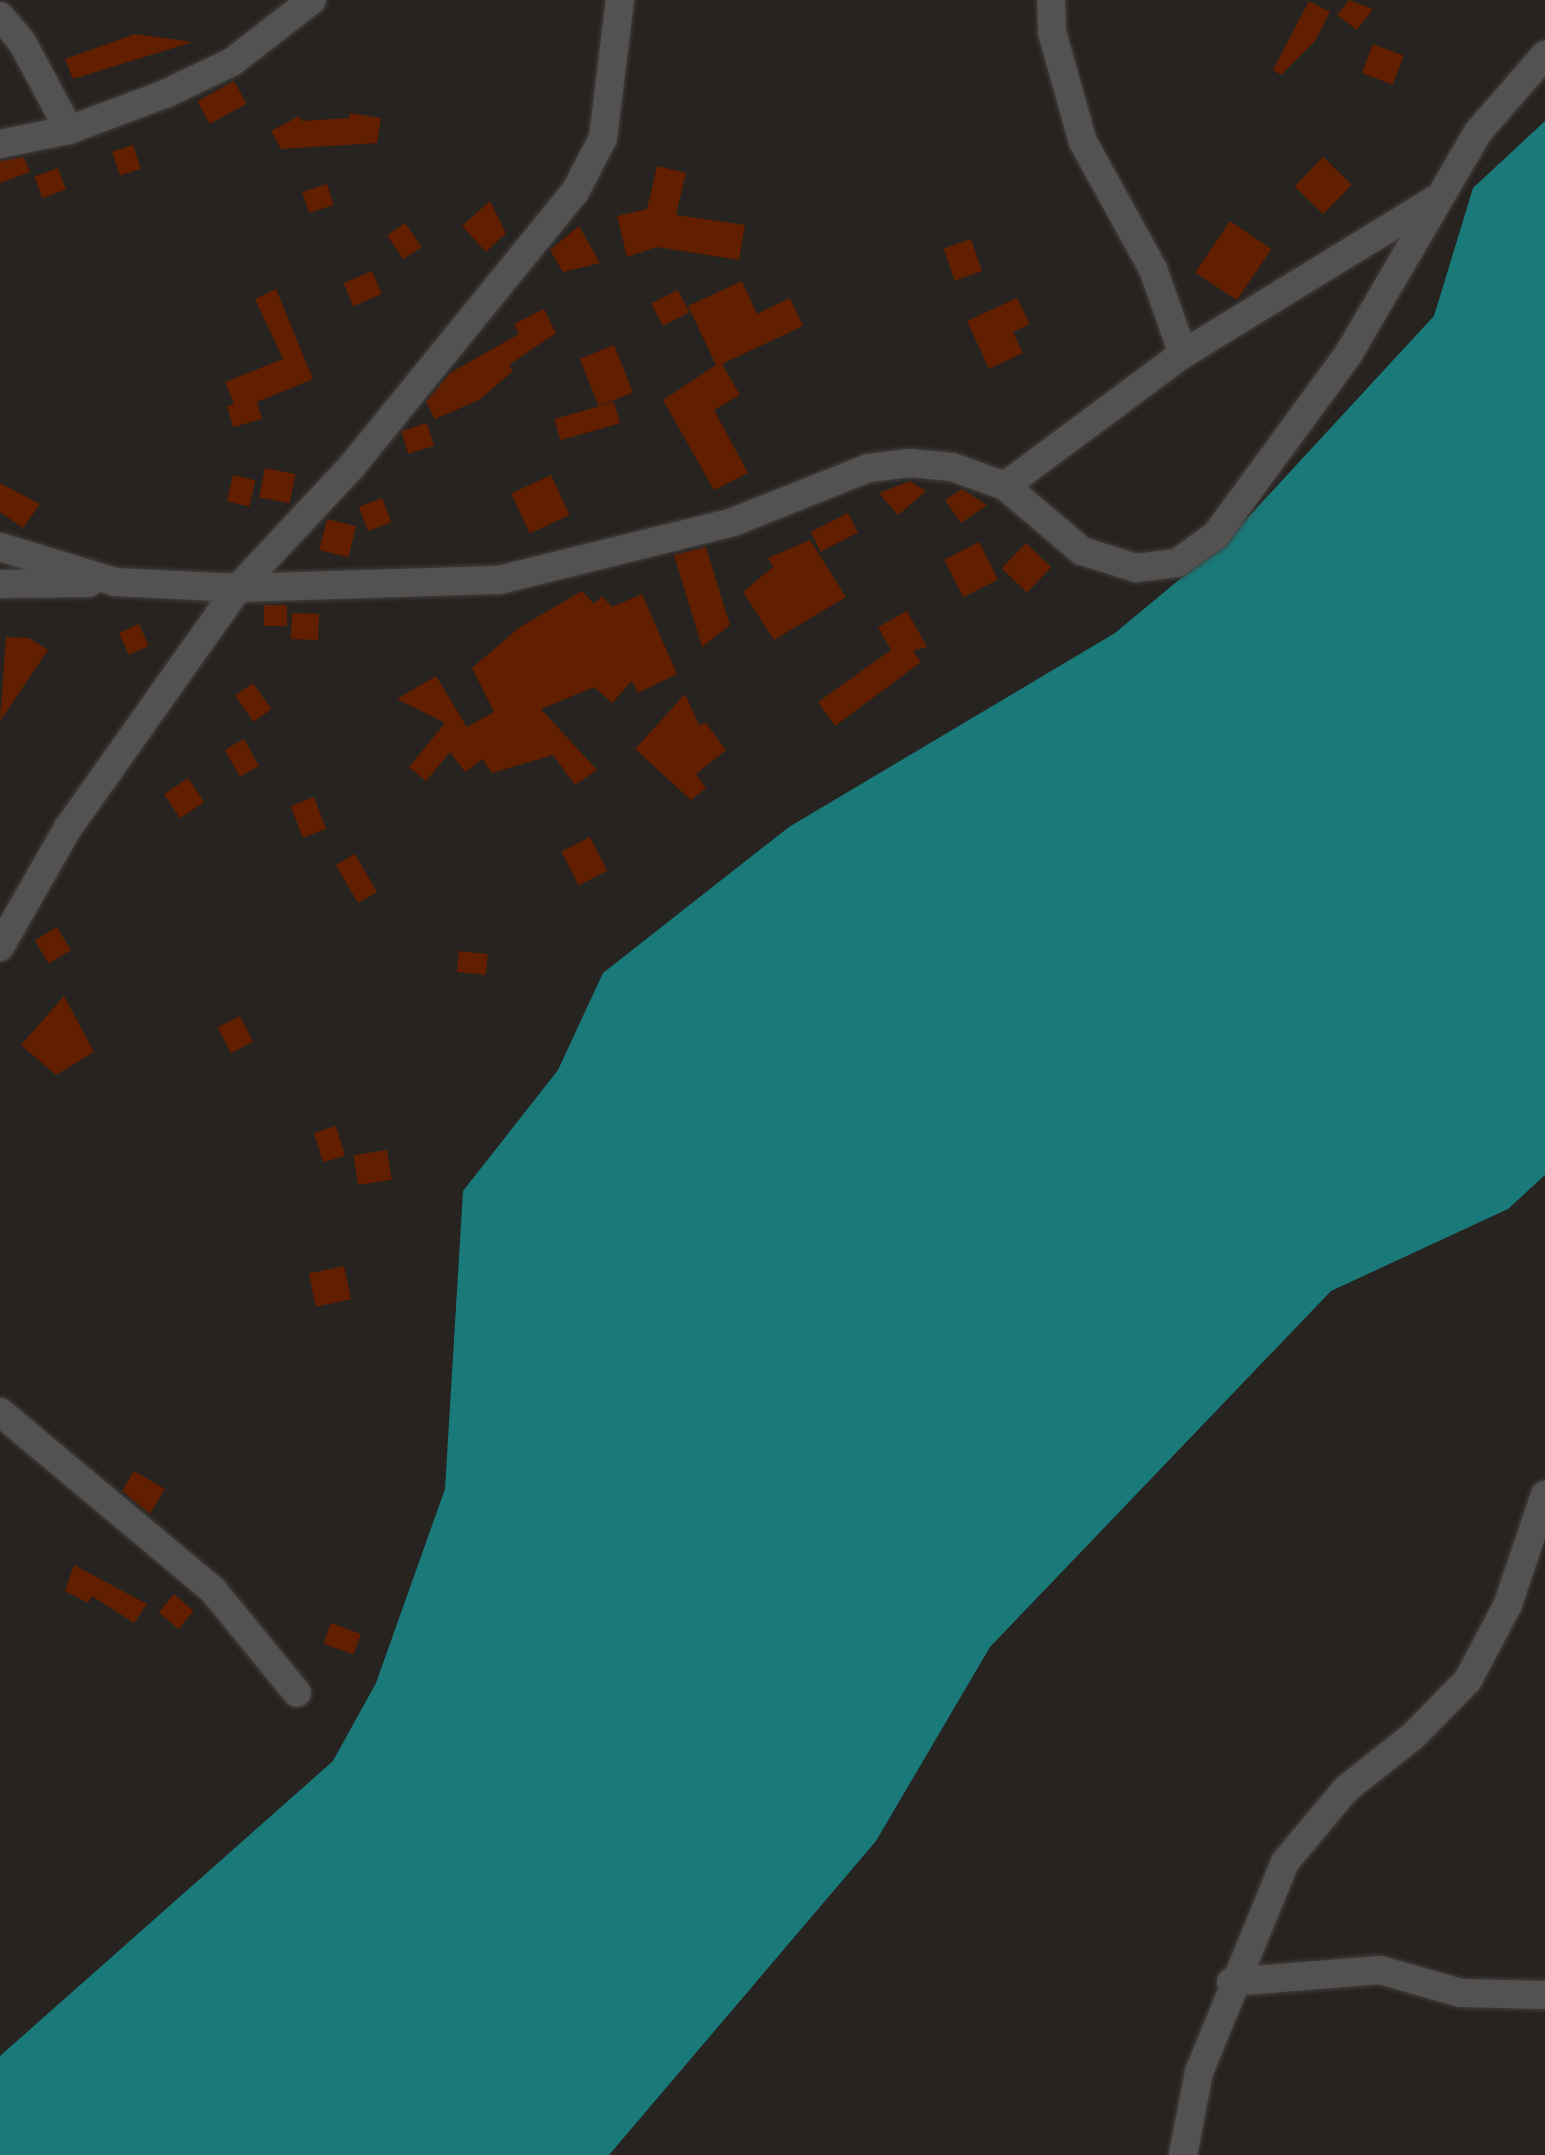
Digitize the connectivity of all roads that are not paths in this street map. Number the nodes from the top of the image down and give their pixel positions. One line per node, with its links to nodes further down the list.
1 (312, 0): 6 (street)
2 (620, 0): 14 (street)
3 (1051, 0): 9 (street)
4 (0, 16): 6 (street)
5 (1545, 55): 8 (street)
6 (68, 130): 7 (street)
7 (0, 144)
8 (1434, 200): 9 (street); 10 (street)
9 (1183, 354): 10 (street)
10 (1006, 486): 14 (street)
11 (0, 547): 12 (street)
12 (115, 582): 13 (street); 14 (street)
13 (0, 584)
14 (238, 588): 15 (street)
15 (0, 947)
16 (0, 1412): 18 (street)
17 (1545, 1495): 19 (street)
18 (296, 1694)
19 (1232, 1982): 20 (street); 21 (street)
20 (1545, 1994)
21 (1184, 2155)

